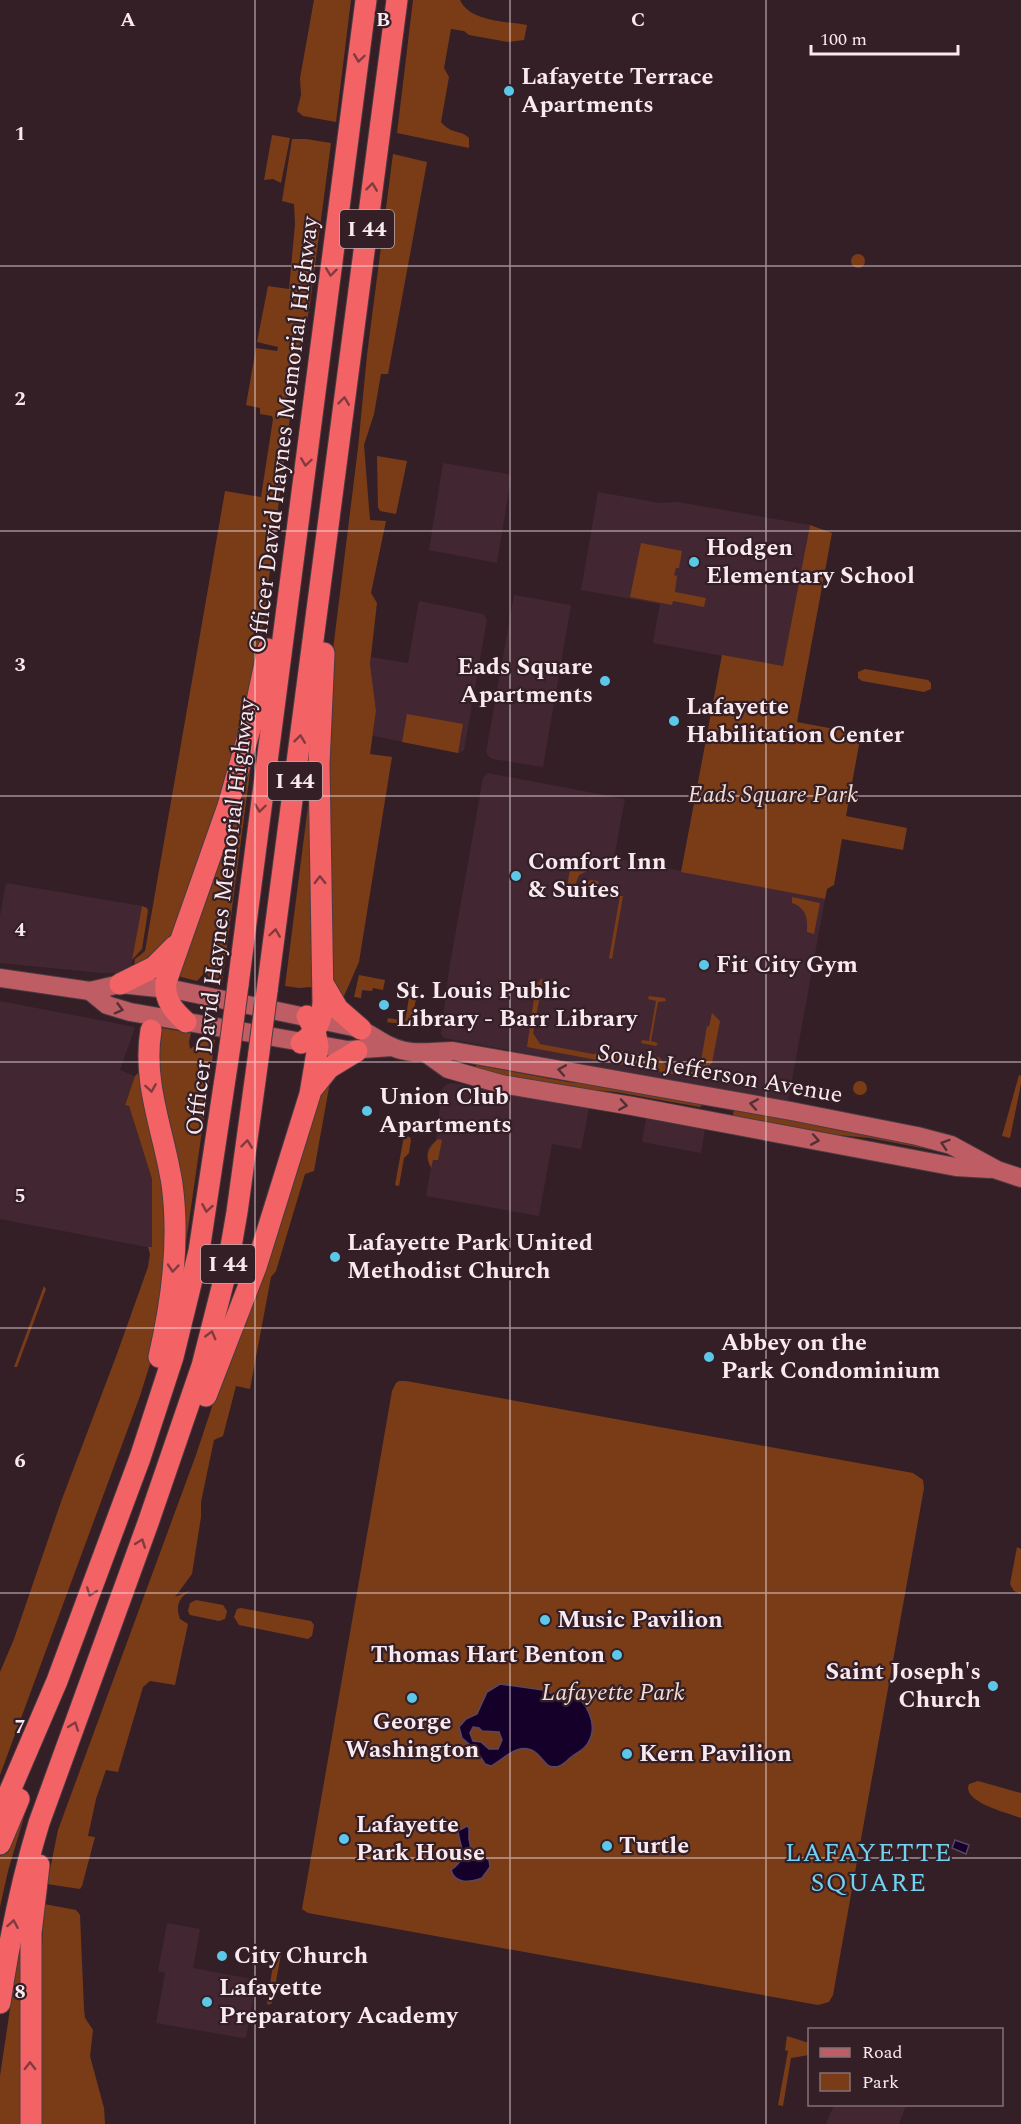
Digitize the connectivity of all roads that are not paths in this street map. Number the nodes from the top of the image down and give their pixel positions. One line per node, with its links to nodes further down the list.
1 (366, 0): 4 (highway, Officer David Haynes Memorial Highway / I 44, one-way to 4)
2 (397, 0): 3 (highway, I 44, one-way to 2)
3 (322, 572): 7 (highway, one-way to 3); 21 (highway, I 44, one-way to 3, bridge)
4 (287, 605): 5 (highway); 20 (highway, Officer David Haynes Memorial Highway / I 44, one-way to 20, bridge)
5 (181, 939): 8 (highway); 10 (highway)
6 (0, 978): 9 (main road, South Jefferson Avenue)
7 (323, 982): 12 (highway); 13 (highway)
8 (120, 984): 9 (main road, South Jefferson Avenue); 10 (main road, South Jefferson Avenue)
9 (90, 990): 10 (main road, South Jefferson Avenue, one-way to 10)
10 (159, 1009): 11 (highway); 13 (main road, South Jefferson Avenue); 20 (highway, one-way to 20)
11 (186, 1022): 13 (main road, South Jefferson Avenue)
12 (361, 1029): 13 (main road, South Jefferson Avenue); 14 (main road, South Jefferson Avenue)
13 (312, 1031): 15 (main road, South Jefferson Avenue); 17 (highway)
14 (392, 1047): 15 (main road, South Jefferson Avenue); 16 (main road, South Jefferson Avenue)
15 (357, 1051): 17 (highway)
16 (427, 1054): 18 (main road, South Jefferson Avenue, one-way to 18); 18 (main road, South Jefferson Avenue, one-way to 16)
17 (310, 1094): 21 (highway)
18 (997, 1170): 19 (main road, South Jefferson Avenue)
19 (1021, 1178)
20 (140, 1458): 22 (highway, Officer David Haynes Memorial Highway / I 44, one-way to 22)
21 (167, 1470): 23 (highway, I 44, one-way to 21)
22 (57, 1681): 24 (highway, Officer David Haynes Memorial Highway / I 44); 25 (highway)
23 (54, 1781): 26 (highway, I 44, one-way to 23); 27 (highway, one-way to 23)
24 (1, 1812)
25 (0, 1844)
26 (0, 2003)
27 (31, 2124)

